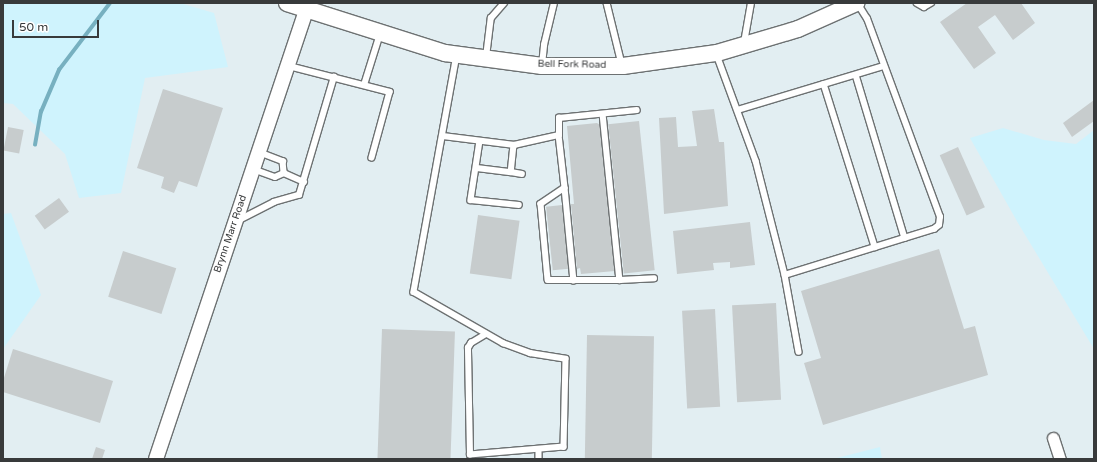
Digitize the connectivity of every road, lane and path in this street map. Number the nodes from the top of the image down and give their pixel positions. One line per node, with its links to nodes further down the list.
1 (287, 3): 9 (main road, Bell Fork Road)
2 (504, 3): 14 (lane)
3 (554, 3): 16 (lane)
4 (607, 3): 17 (lane)
5 (751, 3): 11 (lane)
6 (857, 3): 11 (main road, Bell Fork Road); 18 (lane)
7 (917, 3): 8 (lane)
8 (931, 3)
9 (307, 10): 10 (main road, Bell Fork Road); 15 (street, Brynn Marr Road)
10 (380, 32): 13 (main road, Bell Fork Road); 22 (lane)
11 (743, 45): 12 (main road, Bell Fork Road)
12 (717, 53): 17 (main road, Bell Fork Road); 24 (lane)
13 (457, 55): 14 (main road, Bell Fork Road); 27 (lane)
14 (486, 59): 16 (main road, Bell Fork Road)
15 (288, 66): 20 (lane); 30 (street, Brynn Marr Road)
16 (542, 66): 17 (main road, Bell Fork Road)
17 (623, 66)
18 (884, 66): 19 (lane); 41 (lane)
19 (856, 75): 21 (lane); 41 (lane)
20 (334, 77): 22 (lane); 37 (lane)
21 (824, 84): 24 (lane); 42 (lane)
22 (364, 85): 31 (lane)
23 (637, 110): 25 (lane)
24 (738, 110): 43 (lane)
25 (603, 114): 26 (lane); 45 (lane)
26 (559, 135): 29 (lane); 38 (lane)
27 (443, 136): 28 (lane); 47 (lane)
28 (480, 141): 29 (lane); 32 (lane)
29 (514, 145): 35 (lane)
30 (259, 152): 33 (street, Brynn Marr Road); 34 (lane)
31 (372, 158)
32 (477, 168): 35 (lane); 39 (lane)
33 (252, 169): 34 (lane); 40 (street, Brynn Marr Road)
34 (284, 172): 37 (lane)
35 (511, 172): 36 (lane)
36 (522, 174)
37 (304, 182): 40 (lane)
38 (565, 188): 46 (lane); 46 (lane)
39 (519, 205)
40 (235, 222): 51 (street, Brynn Marr Road)
41 (905, 238): 42 (lane)
42 (875, 247): 43 (lane)
43 (785, 275): 48 (lane)
44 (654, 278): 45 (lane)
45 (620, 280): 46 (lane)
46 (574, 281)
47 (486, 334): 50 (lane); 50 (lane)
48 (799, 352)
49 (1053, 438): 53 (street)
50 (538, 450): 52 (lane)
51 (156, 459)
52 (539, 459)
53 (1060, 459)

